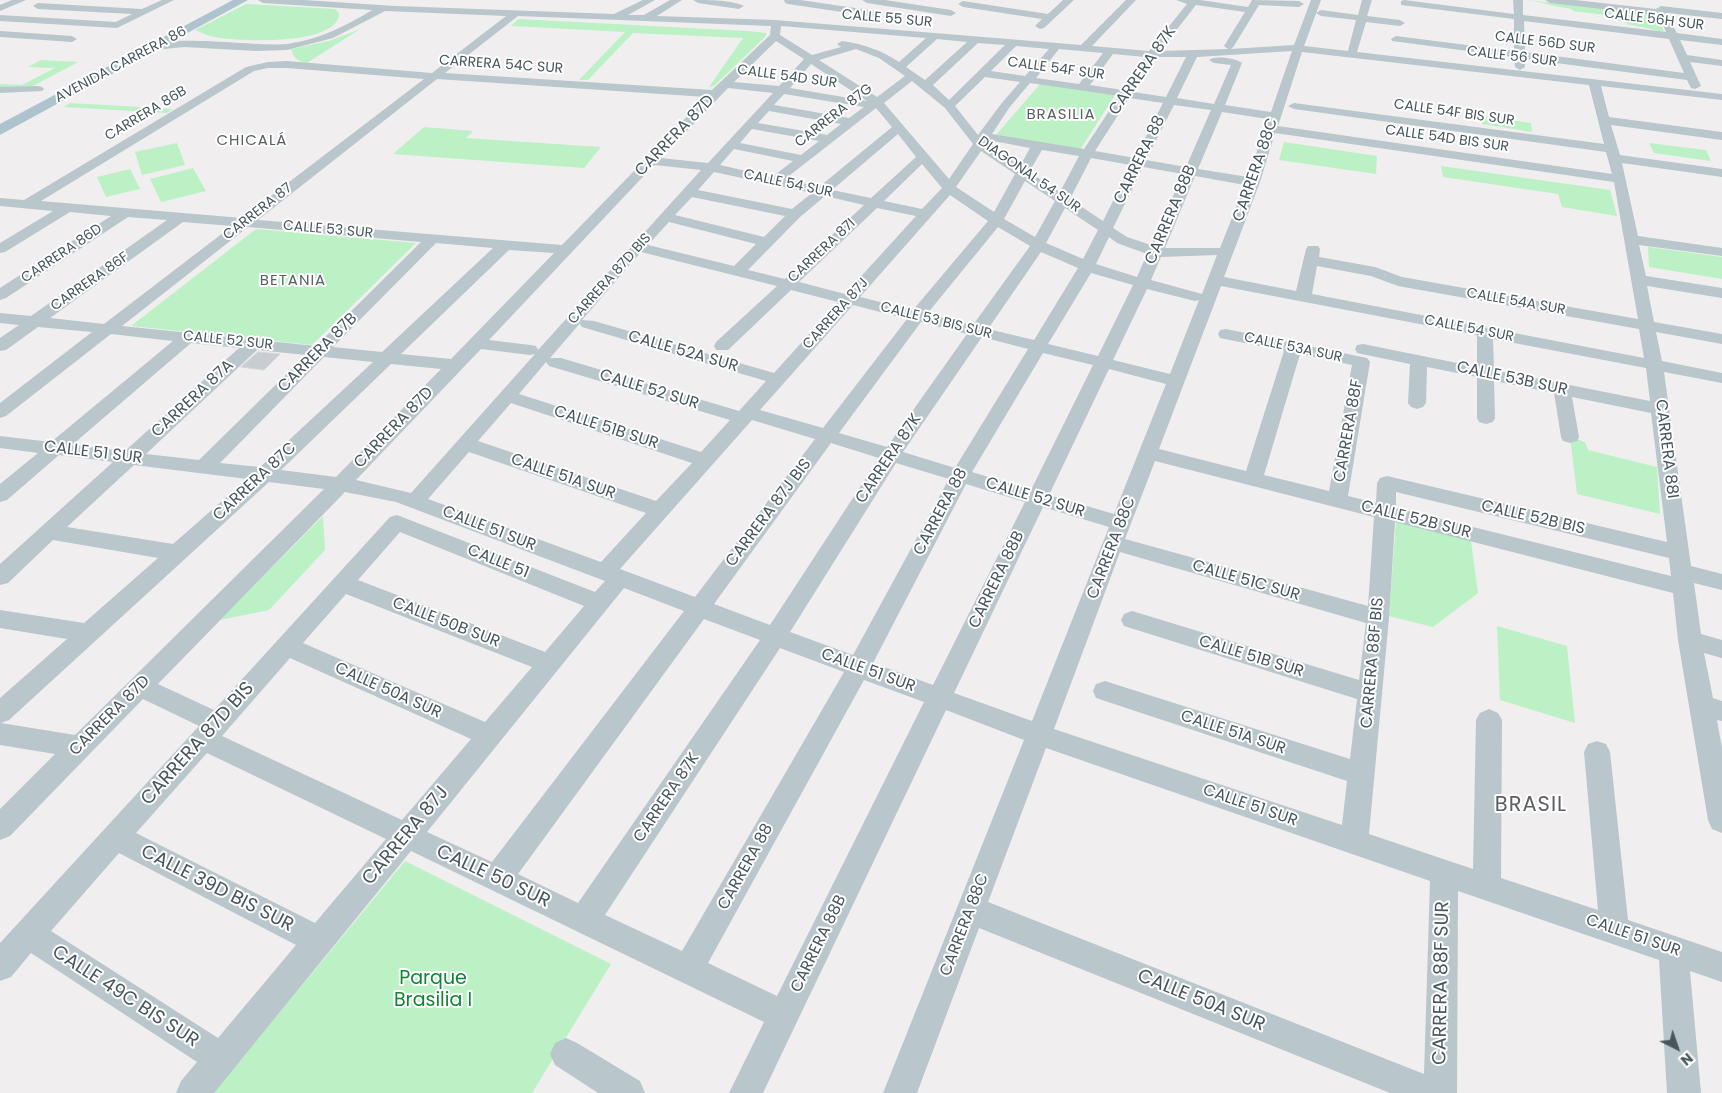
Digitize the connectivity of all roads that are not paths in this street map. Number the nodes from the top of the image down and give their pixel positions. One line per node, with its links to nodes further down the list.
1 (21, 0): 29 (street)
2 (169, 0): 47 (street)
3 (242, 0): 69 (main road, AVENIDA CARRERA 86)
4 (263, 0): 30 (street, CALLE 55 SUR)
5 (418, 0): 44 (street)
6 (474, 0): 45 (street)
7 (650, 0): 32 (street)
8 (677, 0): 60 (street)
9 (698, 0): 37 (street)
10 (749, 0): 37 (street)
11 (867, 0): 23 (street)
12 (933, 0): 42 (street)
13 (1131, 0): 87 (street)
14 (1179, 0): 20 (street)
15 (1316, 0): 86 (street, CARRERA 88C)
16 (1367, 0): 61 (street)
17 (1459, 0): 43 (street)
18 (1550, 0): 26 (street)
19 (1669, 0): 38 (street)
20 (1194, 1): 34 (street); 90 (street, CARRERA 87K)
21 (623, 2): 32 (street)
22 (786, 2): 55 (street)
23 (894, 2): 42 (street); 55 (street)
24 (966, 2): 48 (street); 50 (street)
25 (1405, 2): 43 (street, CALLE 56H SUR); 64 (street)
26 (1591, 2): 36 (street)
27 (1066, 3): 33 (street); 58 (street)
28 (0, 4): 29 (street)
29 (10, 4): 39 (street); 47 (street)
30 (356, 4): 40 (street, CALLE 55 SUR)
31 (556, 4): 53 (street)
32 (640, 4): 57 (street)
33 (1045, 4)
34 (1254, 4): 35 (street); 91 (street, CARRERA 88B)
35 (1299, 4)
36 (1619, 4): 52 (street)
37 (739, 6): 62 (street)
38 (1722, 6)
39 (0, 8)
40 (370, 8): 41 (street, CALLE 55 SUR); 82 (street)
41 (384, 8): 44 (street, CALLE 55 SUR); 82 (street)
42 (921, 8): 50 (street); 66 (street)
43 (1518, 8): 46 (street); 74 (street, CALLE 56H SUR); 92 (street)
44 (395, 9): 45 (street, CALLE 55 SUR)
45 (448, 11): 49 (street, CALLE 55 SUR)
46 (1556, 11)
47 (145, 12): 59 (street)
48 (1014, 12): 58 (street); 63 (street)
49 (516, 13): 53 (street, CALLE 55 SUR); 102 (street, CARRERA 87)
50 (951, 13): 72 (street)
51 (1321, 13): 61 (street)
52 (1664, 13): 56 (street); 74 (street)
53 (533, 14): 57 (street, CALLE 55 SUR)
54 (766, 14): 65 (street)
55 (876, 14): 70 (street)
56 (1722, 16)
57 (616, 17): 60 (street, CALLE 55 SUR)
58 (1050, 17): 81 (street)
59 (0, 18)
60 (646, 18): 62 (street, CALLE 55 SUR)
61 (1362, 18): 64 (street); 88 (street)
62 (714, 21): 65 (street, CALLE 55 SUR)
63 (1001, 21)
64 (1403, 21): 68 (street); 78 (street)
65 (752, 22): 67 (street, CALLE 55 SUR)
66 (899, 24)
67 (776, 29): 70 (street, CALLE 55 SUR); 76 (street); 96 (street); 106 (street, CARRERA 87D)
68 (1413, 29)
69 (187, 30): 82 (street); 84 (main road, AVENIDA CARRERA 86)
70 (855, 30): 72 (street, CALLE 55 SUR)
71 (0, 34): 77 (street)
72 (919, 36): 75 (street, CALLE 55 SUR)
73 (981, 36): 75 (street, CALLE 55 SUR); 81 (street, CALLE 55 SUR); 107 (street)
74 (1674, 36): 80 (street, CALLE 56H SUR); 94 (street)
75 (934, 37): 99 (street)
76 (811, 38)
77 (72, 39)
78 (1396, 39): 92 (street, CALLE 56D SUR); 95 (street)
79 (824, 42): 83 (street, DIAGONAL 54 SUR)
80 (1722, 42)
81 (1015, 44): 85 (street, CALLE 55 SUR); 100 (street)
82 (274, 46): 84 (street); 98 (street)
83 (856, 46): 96 (street); 99 (street, DIAGONAL 54 SUR)
84 (156, 47): 129 (main road, AVENIDA CARRERA 86)
85 (1056, 47): 87 (street, CALLE 55 SUR); 105 (street, CARRERA 87J)
86 (1298, 48): 93 (street, CALLE 55 SUR); 95 (street, CALLE 56 SUR); 126 (street, CARRERA 88C)
87 (1083, 49): 90 (street, CALLE 55 SUR)
88 (1353, 50)
89 (1108, 54): 109 (street)
90 (1152, 54): 93 (street, CALLE 55 SUR); 114 (street, CARRERA 87K)
91 (1233, 54): 93 (street); 123 (street, CARRERA 88B)
92 (1520, 55): 101 (street); 104 (street, CALLE 56D SUR)
93 (1192, 56): 117 (street, CARRERA 88)
94 (1678, 56): 97 (street); 104 (street)
95 (1392, 58): 101 (street, CALLE 56 SUR)
96 (810, 59): 111 (street, CARRERA 87D BIS); 118 (street)
97 (1722, 63)
98 (285, 64): 102 (street, CARRERA 54C SUR); 159 (street, CARRERA 86B)
99 (899, 68): 103 (street, DIAGONAL 54 SUR)
100 (982, 73): 105 (street, CALLE 54F SUR); 120 (street)
101 (1520, 73): 112 (street, CALLE 56 SUR)
102 (435, 76): 113 (street, CARRERA 54C SUR); 167 (street, CARRERA 87)
103 (911, 76): 107 (street, DIAGONAL 54 SUR); 118 (street, CARRERA 87G)
104 (1690, 77): 115 (street)
105 (1028, 80): 109 (street, CALLE 54F SUR); 132 (street, CARRERA 87J)
106 (726, 84): 111 (street, CALLE 54D SUR); 113 (street, CARRERA 87D)
107 (926, 85): 120 (street, DIAGONAL 54 SUR)
108 (43, 87): 110 (street); 119 (main road, AVENIDA CARRERA 86)
109 (1082, 88): 114 (street, CALLE 54F SUR)
110 (0, 90)
111 (781, 90): 118 (street, CALLE 54D SUR); 122 (street, CARRERA 87D BIS)
112 (1600, 92): 115 (street, CALLE 56 SUR); 124 (street, CARRERA 88I)
113 (715, 94): 142 (street, CARRERA 87D)
114 (1126, 94): 117 (street, CALLE 54F SUR); 137 (street, CARRERA 87K)
115 (1698, 94): 116 (street, CALLE 56 SUR)
116 (1722, 97)
117 (1169, 101): 123 (street, CALLE 54F SUR); 144 (street, CARRERA 88)
118 (875, 104): 125 (street, CARRERA 87G); 128 (street)
119 (8, 105)
120 (949, 106): 132 (street, DIAGONAL 54 SUR)
121 (1294, 106): 133 (street, CALLE 54F BIS SUR)
122 (766, 107): 125 (street); 127 (street, CARRERA 87D BIS)
123 (1218, 108): 126 (street, CALLE 54F SUR); 147 (street, CARRERA 88B)
124 (1603, 120): 130 (street); 138 (street, CARRERA 88I)
125 (851, 122): 131 (street, CARRERA 87G)
126 (1273, 122): 133 (street, CALLE 54D BIS SUR); 152 (street, CARRERA 88C)
127 (749, 125): 131 (street); 134 (street, CARRERA 87D BIS)
128 (899, 127): 140 (street); 155 (street)
129 (0, 130)
130 (1722, 136)
131 (829, 139): 141 (street, CARRERA 87G)
132 (982, 140): 135 (street); 148 (street, DIAGONAL 54 SUR); 153 (street, CARRERA 87J)
133 (1452, 141): 138 (street, CALLE 54F BIS SUR); 143 (street, CALLE 54D BIS SUR)
134 (732, 145): 141 (street); 145 (street, CARRERA 87D BIS)
135 (1038, 145): 137 (street); 148 (street, CARRERA 87J BIS)
136 (1503, 148): 143 (street)
137 (1087, 154): 144 (street); 156 (street, CARRERA 87K)
138 (1612, 154): 149 (street); 150 (street, CARRERA 88I)
139 (1550, 155): 146 (street)
140 (923, 157): 153 (street); 158 (street, CARRERA 87I)
141 (803, 159): 151 (street, CARRERA 87G)
142 (650, 161): 145 (street, CALLE 54 SUR); 176 (street, CARRERA 87D)
143 (1505, 162): 146 (street, CALLE 54D BIS SUR)
144 (1140, 163): 147 (street); 168 (street, CARRERA 88)
145 (712, 167): 151 (street, CALLE 54 SUR); 154 (street, CARRERA 87D BIS)
146 (1553, 169): 150 (street, CALLE 54D BIS SUR)
147 (1190, 171): 152 (street); 178 (street, CARRERA 88B)
148 (1021, 173): 156 (street, DIAGONAL 54 SUR); 166 (street, CARRERA 87J BIS)
149 (1722, 173)
150 (1620, 178): 170 (street, CARRERA 88I)
151 (775, 181): 155 (street, CALLE 54 SUR)
152 (1253, 182): 182 (street, CARRERA 88C)
153 (949, 188): 163 (street, CARRERA 87J); 166 (street)
154 (688, 192): 162 (street); 165 (street, CARRERA 87D BIS)
155 (824, 192): 158 (street, CALLE 54 SUR); 162 (street)
156 (1062, 201): 168 (street, DIAGONAL 54 SUR); 174 (street, CARRERA 87K)
157 (0, 202): 159 (street, CALLE 53 SUR)
158 (874, 202): 163 (street, CALLE 54 SUR); 185 (street, CARRERA 87I)
159 (27, 204): 160 (street, CALLE 53 SUR)
160 (67, 208): 161 (street, CALLE 53 SUR); 172 (street)
161 (125, 212): 164 (street, CALLE 53 SUR); 187 (street, CARRERA 86D)
162 (795, 214): 171 (street)
163 (925, 214): 190 (street, CARRERA 87J)
164 (181, 217): 167 (street, CALLE 53 SUR); 193 (street, CARRERA 86F)
165 (666, 217): 171 (street); 175 (street, CARRERA 87D BIS)
166 (996, 220): 174 (street); 191 (street, CARRERA 87J BIS)
167 (244, 223): 169 (street, CALLE 53 SUR); 196 (street, CARRERA 87)
168 (1105, 228): 178 (street, DIAGONAL 54 SUR); 180 (street, CARRERA 88)
169 (432, 239): 173 (street, CALLE 53 SUR); 209 (street, CARRERA 87B)
170 (1631, 239): 179 (street); 183 (street, CARRERA 88I)
171 (765, 242): 181 (street)
172 (4, 244)
173 (505, 245): 176 (street, CALLE 53 SUR); 211 (street, CARRERA 87C)
174 (1038, 245): 180 (street); 197 (street, CARRERA 87K)
175 (638, 247): 181 (street, CALLE 53 BIS SUR); 222 (street, CARRERA 87D BIS)
176 (566, 250): 202 (street, CARRERA 87D)
177 (1216, 251): 178 (street, DIAGONAL 54 SUR)
178 (1155, 252): 184 (street, CARRERA 88B)
179 (1722, 252)
180 (1087, 266): 184 (street); 206 (street, CARRERA 88)
181 (738, 272): 185 (street, CALLE 53 BIS SUR)
182 (1216, 280): 189 (street, CALLE 54 SUR); 220 (street, CARRERA 88C)
183 (1639, 280): 186 (street); 195 (street, CARRERA 88I)
184 (1142, 283): 188 (street); 214 (street, CARRERA 88B)
185 (788, 284): 190 (street, CALLE 53 BIS SUR); 205 (street, CARRERA 87I)
186 (1722, 293)
187 (0, 295)
188 (1195, 296)
189 (1303, 297): 195 (street, CALLE 54A SUR); 198 (street, CALLE 54 SUR)
190 (848, 299): 191 (street, CALLE 53 BIS SUR); 219 (street, CARRERA 87J)
191 (917, 316): 197 (street, CALLE 53 BIS SUR); 228 (street, CARRERA 87J BIS)
192 (0, 318): 193 (street, CALLE 52 SUR)
193 (34, 321): 196 (street, CALLE 52 SUR); 204 (street, CARRERA 86F)
194 (588, 324): 219 (street, CALLE 52A SUR)
195 (1648, 326): 201 (street, CALLE 54A SUR); 215 (street, CARRERA 88I)
196 (107, 329): 200 (street, CALLE 52 SUR); 225 (street, CARRERA 87)
197 (977, 331): 206 (street, CALLE 53 BIS SUR); 234 (street, CARRERA 87K)
198 (1485, 332): 215 (street, CALLE 54 SUR); 217 (street)
199 (1226, 334): 207 (street, CALLE 53A SUR)
200 (188, 337): 203 (street, CALLE 52 SUR); 232 (street)
201 (1722, 339)
202 (476, 343): 208 (street); 216 (street, CARRERA 87D)
203 (254, 344): 209 (street, CALLE 52 SUR); 235 (street, CARRERA 87A)
204 (0, 346)
205 (722, 346)
206 (1038, 346): 214 (street, CALLE 53 BIS SUR); 239 (street, CARRERA 88)
207 (1293, 348): 210 (street, CALLE 53A SUR); 240 (street)
208 (530, 350)
209 (320, 351): 211 (street, CALLE 52 SUR); 237 (street, CARRERA 87B)
210 (1362, 355): 212 (street, CALLE 53B SUR); 245 (street, CARRERA 88F)
211 (387, 358): 216 (street, CALLE 52 SUR); 238 (street, CARRERA 87C)
212 (1419, 360): 217 (street, CALLE 53B SUR); 223 (street)
213 (555, 362): 226 (street, CALLE 52 SUR)
214 (1103, 363): 220 (street, CALLE 53 BIS SUR); 244 (street, CARRERA 88B)
215 (1654, 364): 218 (street, CALLE 54 SUR); 224 (street, CARRERA 88I)
216 (455, 365): 242 (street, CARRERA 87D)
217 (1486, 374): 221 (street, CALLE 53B SUR); 227 (street)
218 (1722, 378)
219 (777, 379): 226 (street, CARRERA 87J)
220 (1177, 381): 233 (street, CARRERA 88C)
221 (1562, 389): 224 (street, CALLE 53B SUR); 229 (street)
222 (508, 396): 231 (street, CARRERA 87D BIS); 236 (street, CALLE 51B SUR)
223 (1417, 403)
224 (1661, 410): 253 (street, CARRERA 88I)
225 (0, 412)
226 (745, 415): 228 (street, CALLE 52 SUR); 236 (street, CARRERA 87J)
227 (1486, 418)
228 (827, 436): 234 (street, CALLE 52 SUR); 259 (street, CARRERA 87J BIS)
229 (1570, 437)
230 (0, 442): 232 (street, CALLE 51 SUR)
231 (466, 444): 246 (street, CARRERA 87D BIS); 247 (street, CALLE 51A SUR)
232 (55, 448): 235 (street, CALLE 51 SUR); 243 (street)
233 (1149, 453): 240 (street, CALLE 52B SUR); 251 (street, CARRERA 88C)
234 (891, 455): 239 (street, CALLE 52 SUR); 264 (street, CARRERA 87K)
235 (130, 458): 237 (street, CALLE 51 SUR); 250 (street, CARRERA 87A)
236 (704, 460): 247 (street, CARRERA 87J)
237 (204, 467): 238 (street, CALLE 51 SUR)
238 (265, 474): 242 (street, CALLE 51 SUR); 252 (street, CARRERA 87C)
239 (960, 476): 244 (street, CALLE 52 SUR); 269 (street, CARRERA 88)
240 (1253, 479): 245 (street, CALLE 52B SUR)
241 (1387, 483): 248 (street, CARRERA 88F BIS); 253 (street, CALLE 52B BIS)
242 (341, 484): 246 (street, CALLE 51 SUR); 270 (street, CARRERA 87D)
243 (0, 495)
244 (1037, 499): 251 (street, CALLE 52 SUR); 273 (street, CARRERA 88B)
245 (1337, 500): 248 (street, CALLE 52B SUR)
246 (415, 501): 254 (street, CALLE 51 SUR)
247 (660, 510): 254 (street, CARRERA 87J)
248 (1384, 512): 253 (street, CALLE 52B SUR); 260 (street, CARRERA 88F BIS)
249 (396, 522): 257 (street, CARRERA 87D BIS); 258 (street, CALLE 51)
250 (49, 532): 252 (street); 255 (street, CARRERA 87A)
251 (1118, 534): 260 (street, CALLE 51C SUR); 279 (street, CARRERA 88C)
252 (178, 553): 263 (street, CARRERA 87C)
253 (1681, 571): 256 (street, CALLE 52B SUR); 265 (street, CARRERA 88I)
254 (613, 575): 258 (street, CARRERA 87J); 259 (street, CALLE 51 SUR)
255 (0, 577)
256 (1722, 582)
257 (342, 583): 266 (street, CARRERA 87D BIS); 268 (street, CALLE 50B SUR)
258 (600, 603): 268 (street, CARRERA 87J)
259 (698, 608): 264 (street, CALLE 51 SUR); 291 (street, CARRERA 87J BIS)
260 (1378, 618): 272 (street, CARRERA 88F BIS)
261 (0, 619): 263 (street)
262 (1132, 620): 272 (street, CALLE 51B SUR)
263 (89, 633): 275 (street, CARRERA 87C)
264 (775, 636): 269 (street, CALLE 51 SUR); 294 (street, CARRERA 87K)
265 (1690, 640): 267 (street); 274 (street, CARRERA 88I)
266 (286, 646): 277 (street, CARRERA 87D BIS); 280 (street, CALLE 50A SUR)
267 (1722, 649)
268 (549, 664): 280 (street, CARRERA 87J)
269 (859, 667): 273 (street, CALLE 51 SUR); 301 (street, CARRERA 88)
270 (140, 686): 277 (street, CALLE 50 SUR); 281 (street, CARRERA 87D)
271 (1105, 691): 283 (street, CALLE 51A SUR)
272 (1370, 693): 283 (street, CARRERA 88F BIS)
273 (940, 697): 279 (street, CALLE 51 SUR); 302 (street, CARRERA 88B)
274 (1712, 708): 284 (street, CARRERA 88I)
275 (0, 713)
276 (1489, 720): 292 (street)
277 (210, 731): 287 (street, CALLE 50 SUR); 288 (street, CARRERA 87D BIS)
278 (0, 734): 281 (street)
279 (1040, 735): 289 (street, CALLE 51 SUR); 293 (street, CARRERA 88C)
280 (490, 736): 287 (street, CARRERA 87J)
281 (80, 747): 286 (street, CARRERA 87D)
282 (1597, 752): 295 (street)
283 (1362, 774): 289 (street, CARRERA 88F BIS)
284 (1718, 779): 285 (street, CARRERA 88I)
285 (1722, 820)
286 (0, 827)
287 (406, 836): 291 (street, CALLE 50 SUR); 297 (street, CARRERA 87J)
288 (116, 837): 296 (street, CARRERA 87D BIS); 297 (street, CALLE 39D BIS SUR)
289 (1354, 842): 290 (street, CALLE 51 SUR)
290 (1444, 872): 292 (street, CALLE 51 SUR); 310 (street, CARRERA 88F SUR)
291 (496, 879): 294 (street, CALLE 50 SUR)
292 (1487, 887): 295 (street, CALLE 51 SUR)
293 (971, 910): 308 (street, CARRERA 88C); 309 (street, CALLE 50A SUR)
294 (584, 920): 301 (street, CALLE 50 SUR)
295 (1614, 930): 298 (street, CALLE 51 SUR)
296 (29, 934): 299 (street, CARRERA 87D BIS); 304 (street, CALLE 49C BIS SUR)
297 (319, 941): 304 (street, CARRERA 87J)
298 (1673, 950): 300 (street, CALLE 51 SUR); 311 (street)
299 (0, 966)
300 (1722, 966)
301 (688, 970): 302 (street, CALLE 50 SUR)
302 (784, 1015): 307 (street, CARRERA 88B)
303 (566, 1054): 306 (street)
304 (221, 1059): 305 (street, CARRERA 87J)
305 (193, 1093)
306 (628, 1093)
307 (746, 1093)
308 (900, 1093)
309 (1430, 1093)
310 (1440, 1093)
311 (1684, 1093)

